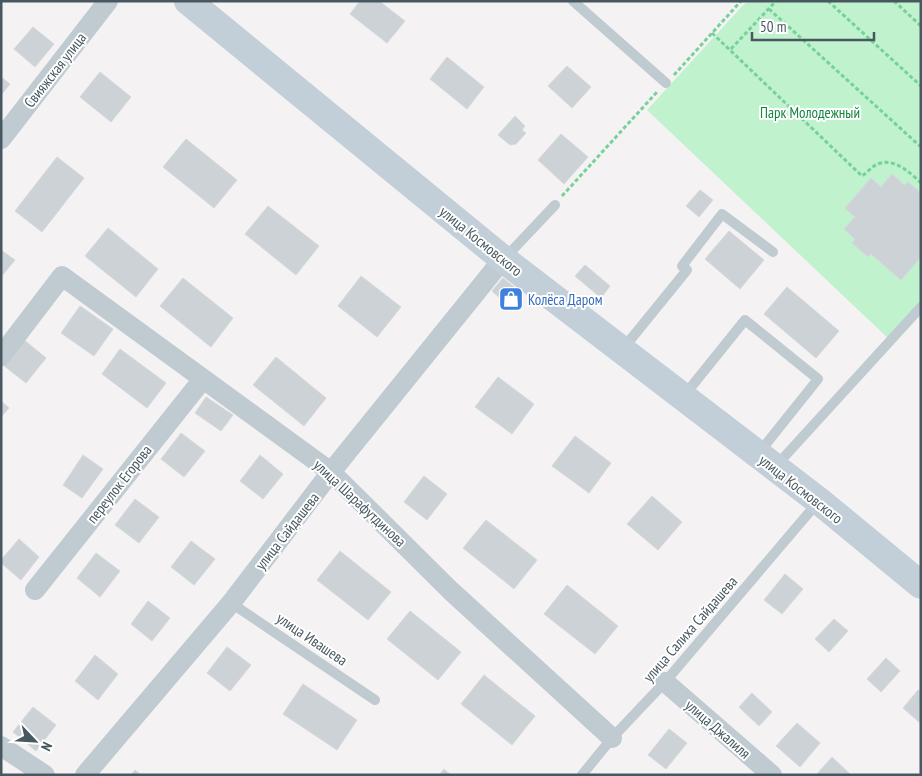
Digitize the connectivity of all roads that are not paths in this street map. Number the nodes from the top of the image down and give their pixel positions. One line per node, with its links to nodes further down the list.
1 (108, 1): 5 (street, Свияжская улица)
2 (188, 1): 8 (main road, улица Космовского)
3 (573, 1): 4 (lane)
4 (666, 83)
5 (1, 139)
6 (555, 205): 8 (lane)
7 (773, 252): 10 (lane)
8 (503, 259): 10 (main road, улица Космовского); 15 (street, улица Сайдашева)
9 (921, 307): 14 (lane)
10 (622, 350): 13 (main road, улица Космовского)
11 (1, 356): 12 (street, улица Шарафутдинова)
12 (203, 378): 15 (street, улица Шарафутдинова); 18 (street, переулок Егорова)
13 (683, 397): 14 (main road, улица Космовского); 14 (lane)
14 (766, 461): 16 (main road, улица Космовского)
15 (331, 472): 19 (street, улица Сайдашева); 22 (street, улица Шарафутдинова)
16 (818, 501): 17 (main road, улица Космовского); 20 (lane, улица Салиха Сайдашева)
17 (921, 585)
18 (35, 590)
19 (231, 603): 21 (lane, улица Ивашева); 25 (street, улица Сайдашева)
20 (664, 682): 22 (lane, улица Салиха Сайдашева); 27 (street, улица Джалиля)
21 (375, 700)
22 (612, 738): 26 (lane, улица Салиха Сайдашева)
23 (1, 746): 24 (street)
24 (45, 775)
25 (85, 775)
26 (582, 775)
27 (772, 775)

